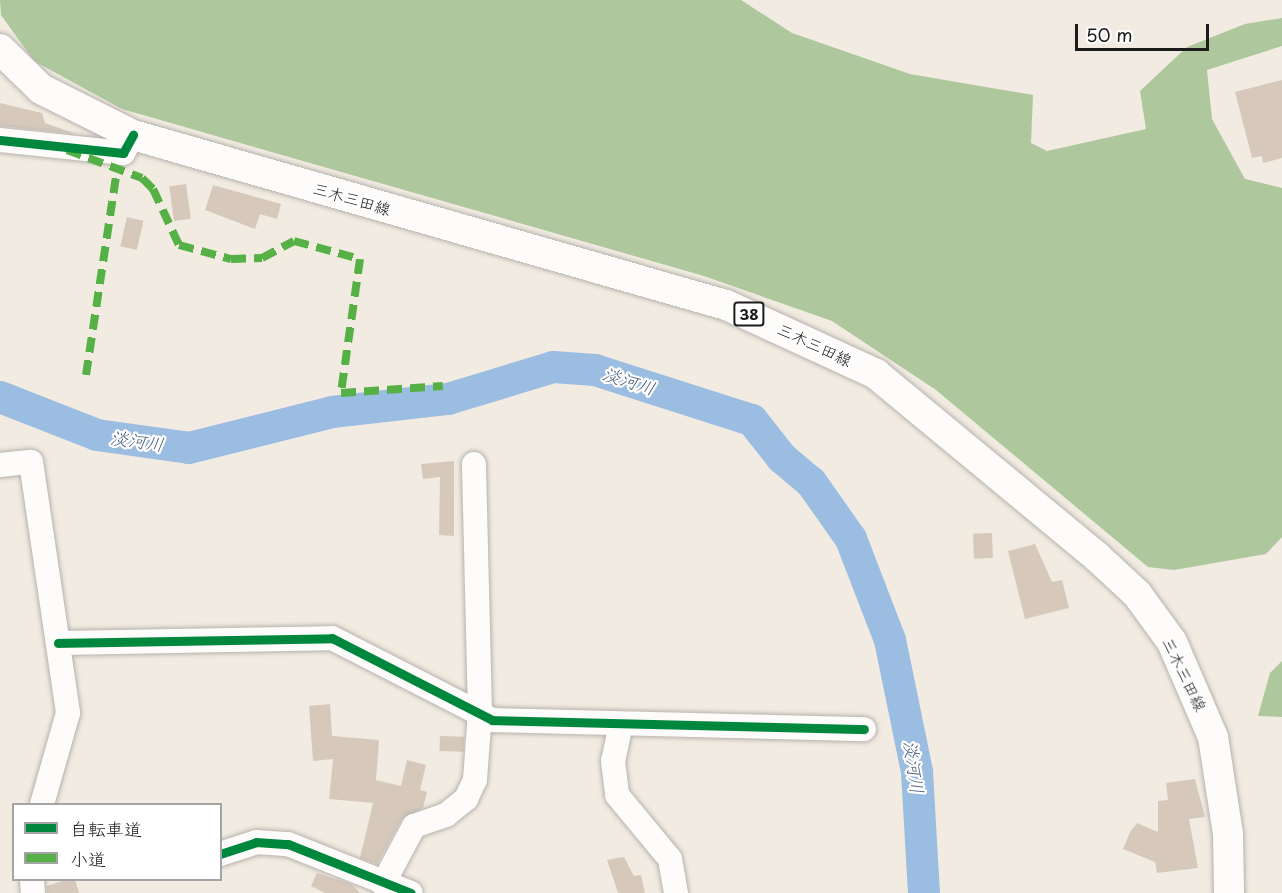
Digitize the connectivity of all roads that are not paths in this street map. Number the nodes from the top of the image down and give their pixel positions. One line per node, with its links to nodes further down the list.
1 (0, 49): 2 (main road, 三木三田線 / 38)
2 (133, 135): 3 (street); 15 (main road, 三木三田線 / 38)
3 (0, 140)
4 (474, 464): 7 (street)
5 (0, 465): 6 (street)
6 (58, 643): 7 (street); 10 (street)
7 (480, 712): 8 (street); 12 (street)
8 (621, 724): 9 (street); 14 (street)
9 (864, 729)
10 (42, 803)
11 (222, 853): 12 (street)
12 (383, 884): 13 (street)
13 (411, 893)
14 (676, 893)
15 (1229, 893)

